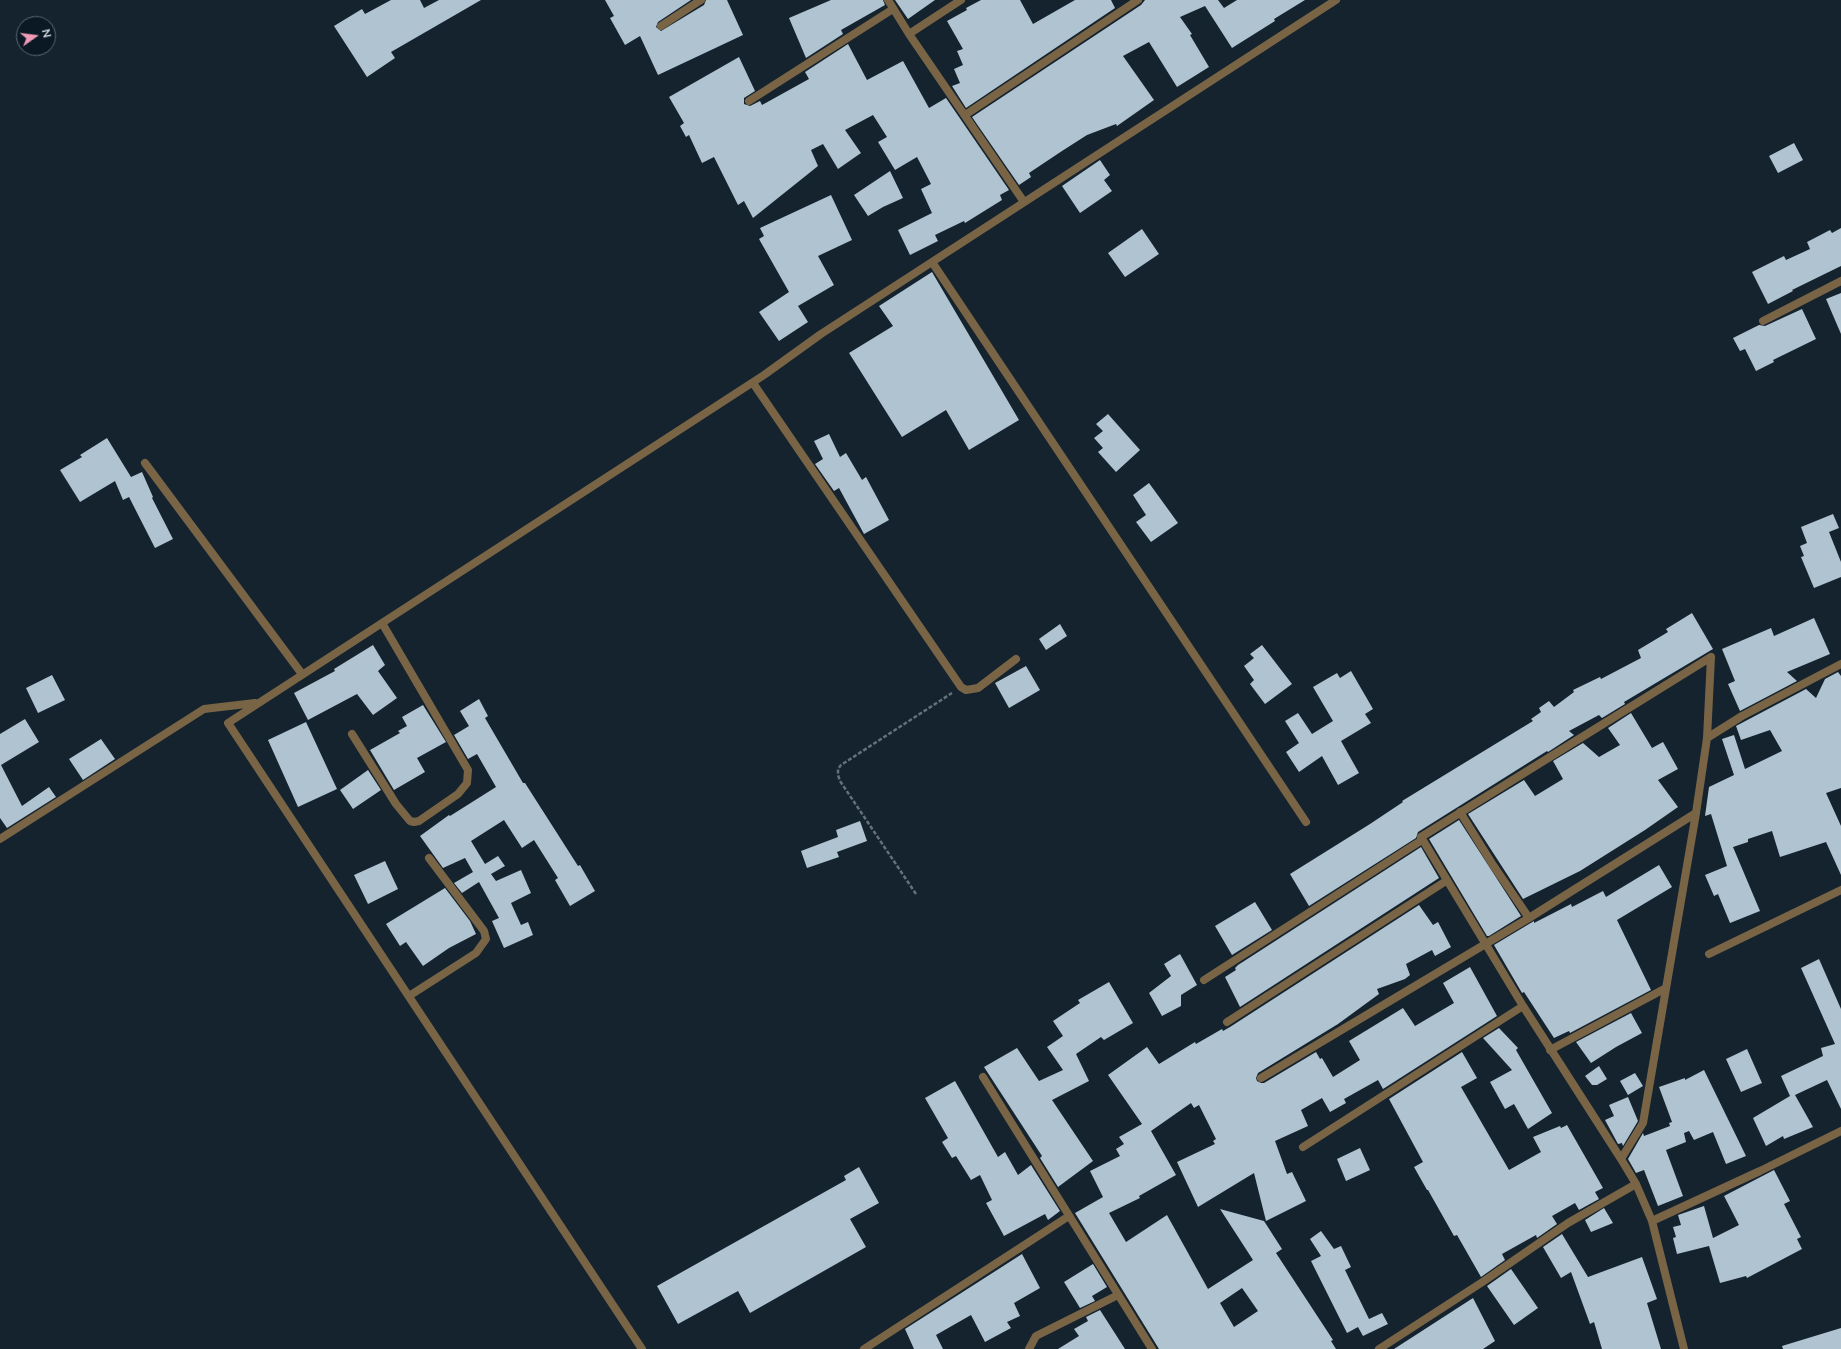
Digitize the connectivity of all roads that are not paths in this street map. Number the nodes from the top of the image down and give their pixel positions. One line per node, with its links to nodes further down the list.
1 (701, 0): 7 (street)
2 (888, 0): 6 (street)
3 (961, 0): 8 (street)
4 (1138, 0): 10 (street)
5 (1336, 0): 11 (street)
6 (893, 9): 8 (street); 9 (street)
7 (661, 26)
8 (908, 34): 10 (street)
9 (749, 100)
10 (965, 115): 11 (street)
11 (1024, 202): 12 (street)
12 (932, 262): 15 (street); 26 (street)
13 (1841, 281): 14 (street)
14 (1763, 321)
15 (753, 382): 17 (street); 18 (street)
16 (145, 463): 20 (street)
17 (382, 623): 20 (street); 22 (street)
18 (1016, 659)
19 (1841, 664): 23 (street)
20 (302, 674): 21 (street)
21 (258, 703): 27 (street); 37 (street)
22 (352, 734)
23 (1707, 738): 24 (street); 25 (street)
24 (1460, 812): 28 (street); 32 (street)
25 (1696, 813): 32 (street); 36 (street)
26 (1306, 822)
27 (0, 839)
28 (1422, 840): 30 (street); 35 (street)
29 (429, 858): 37 (street)
30 (1446, 880): 33 (street); 39 (street)
31 (1841, 890): 34 (street)
32 (1529, 918): 33 (street)
33 (1485, 943): 38 (street); 42 (street)
34 (1709, 954)
35 (1204, 980)
36 (1666, 988): 40 (street); 45 (street)
37 (409, 996): 50 (street)
38 (1523, 1006): 40 (street); 44 (street)
39 (1227, 1022)
40 (1550, 1050): 45 (street)
41 (983, 1077): 47 (street)
42 (1261, 1078)
43 (1841, 1130): 48 (street)
44 (1303, 1147)
45 (1621, 1159): 46 (street)
46 (1636, 1184): 48 (street); 54 (street)
47 (1069, 1216): 49 (street); 51 (street)
48 (1652, 1221): 55 (street)
49 (1118, 1295): 52 (street); 53 (street)
50 (642, 1349)
51 (864, 1349)
52 (1028, 1349)
53 (1152, 1349)
54 (1379, 1349)
55 (1684, 1349)

